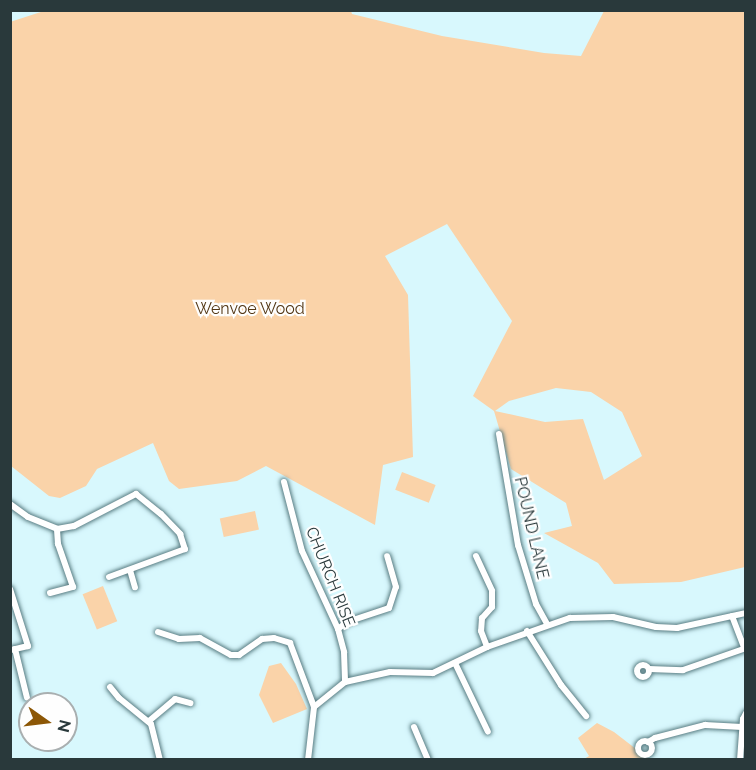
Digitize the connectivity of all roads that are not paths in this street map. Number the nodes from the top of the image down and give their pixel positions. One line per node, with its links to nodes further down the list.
1 (499, 434): 14 (street, POUND LANE)
2 (284, 482): 15 (street, CHURCH RISE)
3 (10, 504): 4 (street)
4 (57, 529): 7 (street); 11 (street)
5 (387, 555): 15 (street)
6 (476, 556): 18 (street)
7 (129, 570): 8 (street); 9 (street)
8 (109, 577)
9 (135, 587)
10 (10, 589): 20 (street)
11 (50, 593)
12 (746, 613): 13 (street)
13 (732, 616): 14 (street); 19 (street)
14 (547, 624): 16 (street)
15 (338, 629): 23 (street, CHURCH RISE)
16 (527, 631): 18 (street); 29 (street)
17 (158, 632): 27 (street)
18 (487, 646): 21 (street)
19 (745, 648): 22 (street)
20 (13, 649): 25 (street)
21 (455, 663): 23 (street); 33 (street)
22 (649, 669)
23 (345, 682): 27 (street)
24 (110, 687): 30 (street)
25 (25, 692)
26 (190, 703): 30 (street)
27 (314, 707): 36 (street)
28 (746, 712): 32 (street)
29 (586, 716)
30 (149, 722): 35 (street)
31 (414, 727): 37 (street)
32 (742, 727): 34 (street); 38 (street)
33 (488, 732)
34 (648, 742)
35 (160, 759)
36 (308, 759)
37 (428, 759)
38 (740, 759)

